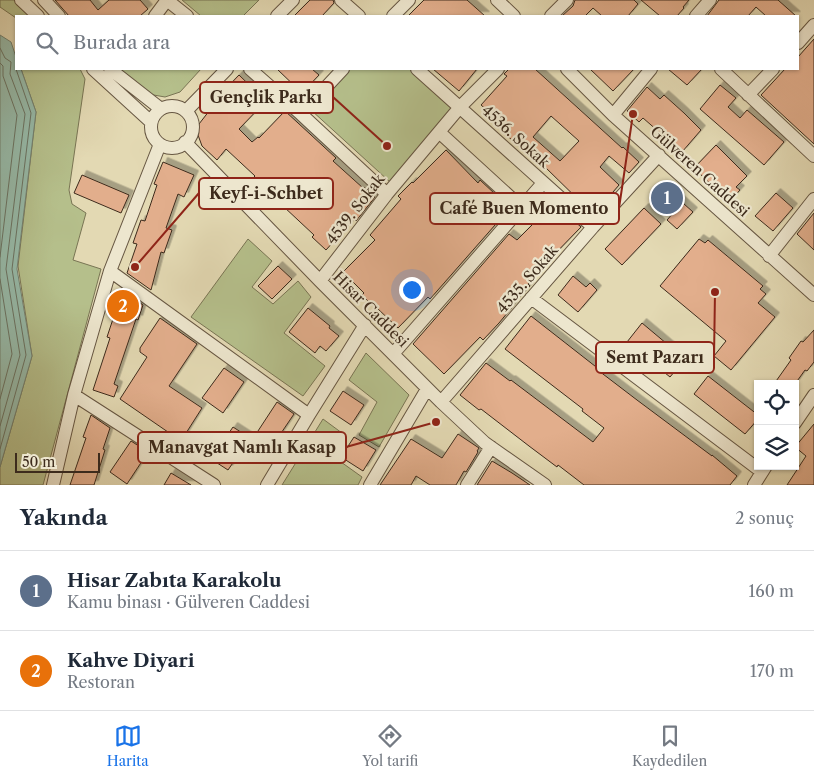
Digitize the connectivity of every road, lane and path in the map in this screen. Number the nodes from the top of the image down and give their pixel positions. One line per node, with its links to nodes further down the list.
1 (21, 0): 10 (street)
2 (44, 0): 11 (street)
3 (167, 0): 12 (street); 13 (street)
4 (293, 0): 14 (street)
5 (341, 0): 15 (street)
6 (409, 0): 16 (street)
7 (497, 0): 17 (street)
8 (567, 0): 18 (street)
9 (710, 0): 19 (street)
10 (37, 15)
11 (58, 15)
12 (156, 15)
13 (186, 15)
14 (278, 15)
15 (358, 15)
16 (394, 15)
17 (513, 15)
18 (552, 15)
19 (697, 15)
20 (814, 25): 21 (street)
21 (799, 42)
22 (94, 70): 39 (street)
23 (113, 70): 35 (street)
24 (226, 70): 36 (street)
25 (251, 70): 37 (street)
26 (342, 70): 37 (street)
27 (418, 70): 34 (street, 4536. Sokak)
28 (497, 70): 34 (street, 4539. Sokak)
29 (569, 70): 38 (street, Gülveren Caddesi)
30 (650, 70): 38 (street)
31 (722, 70): 33 (street)
32 (772, 70): 33 (street)
33 (748, 95): 44 (street)
34 (460, 107): 40 (street, 4539. Sokak); 45 (street, 4536. Sokak)
35 (161, 109): 36 (street); 39 (street)
36 (186, 112): 41 (street)
37 (301, 114): 46 (street)
38 (613, 115): 43 (street, Gülveren Caddesi)
39 (151, 122): 42 (street)
40 (439, 132): 46 (street, 4539. Sokak); 48 (street)
41 (185, 142): 42 (street); 52 (street, Hisar Caddesi)
42 (160, 144): 51 (street)
43 (659, 156): 49 (street, 4535. Sokak); 50 (street, Gülveren Caddesi)
44 (814, 156)
45 (543, 183): 48 (street); 49 (street, 4536. Sokak)
46 (387, 194): 52 (street, 4539. Sokak)
47 (814, 199): 50 (street)
48 (521, 207): 56 (street)
49 (593, 227): 54 (street, 4535. Sokak)
50 (769, 256): 53 (street, Gülveren Caddesi)
51 (110, 271): 58 (street); 61 (street)
52 (320, 281): 55 (street, Hisar Caddesi)
53 (814, 295)
54 (531, 298): 60 (street, 4535. Sokak); 64 (street)
55 (365, 325): 56 (street, Hisar Caddesi); 61 (street)
56 (393, 354): 57 (street, Hisar Caddesi)
57 (427, 388): 60 (street, Hisar Caddesi); 69 (street)
58 (74, 395): 66 (street); 67 (street)
59 (814, 395): 62 (street)
60 (441, 402): 63 (street, Hisar Caddesi)
61 (309, 415): 68 (street)
62 (799, 417)
63 (491, 447): 70 (street); 71 (street, Hisar Caddesi)
64 (754, 462)
65 (763, 470): 72 (street)
66 (53, 485)
67 (214, 485)
68 (267, 485)
69 (370, 485)
70 (467, 485)
71 (545, 485)
72 (754, 485)

